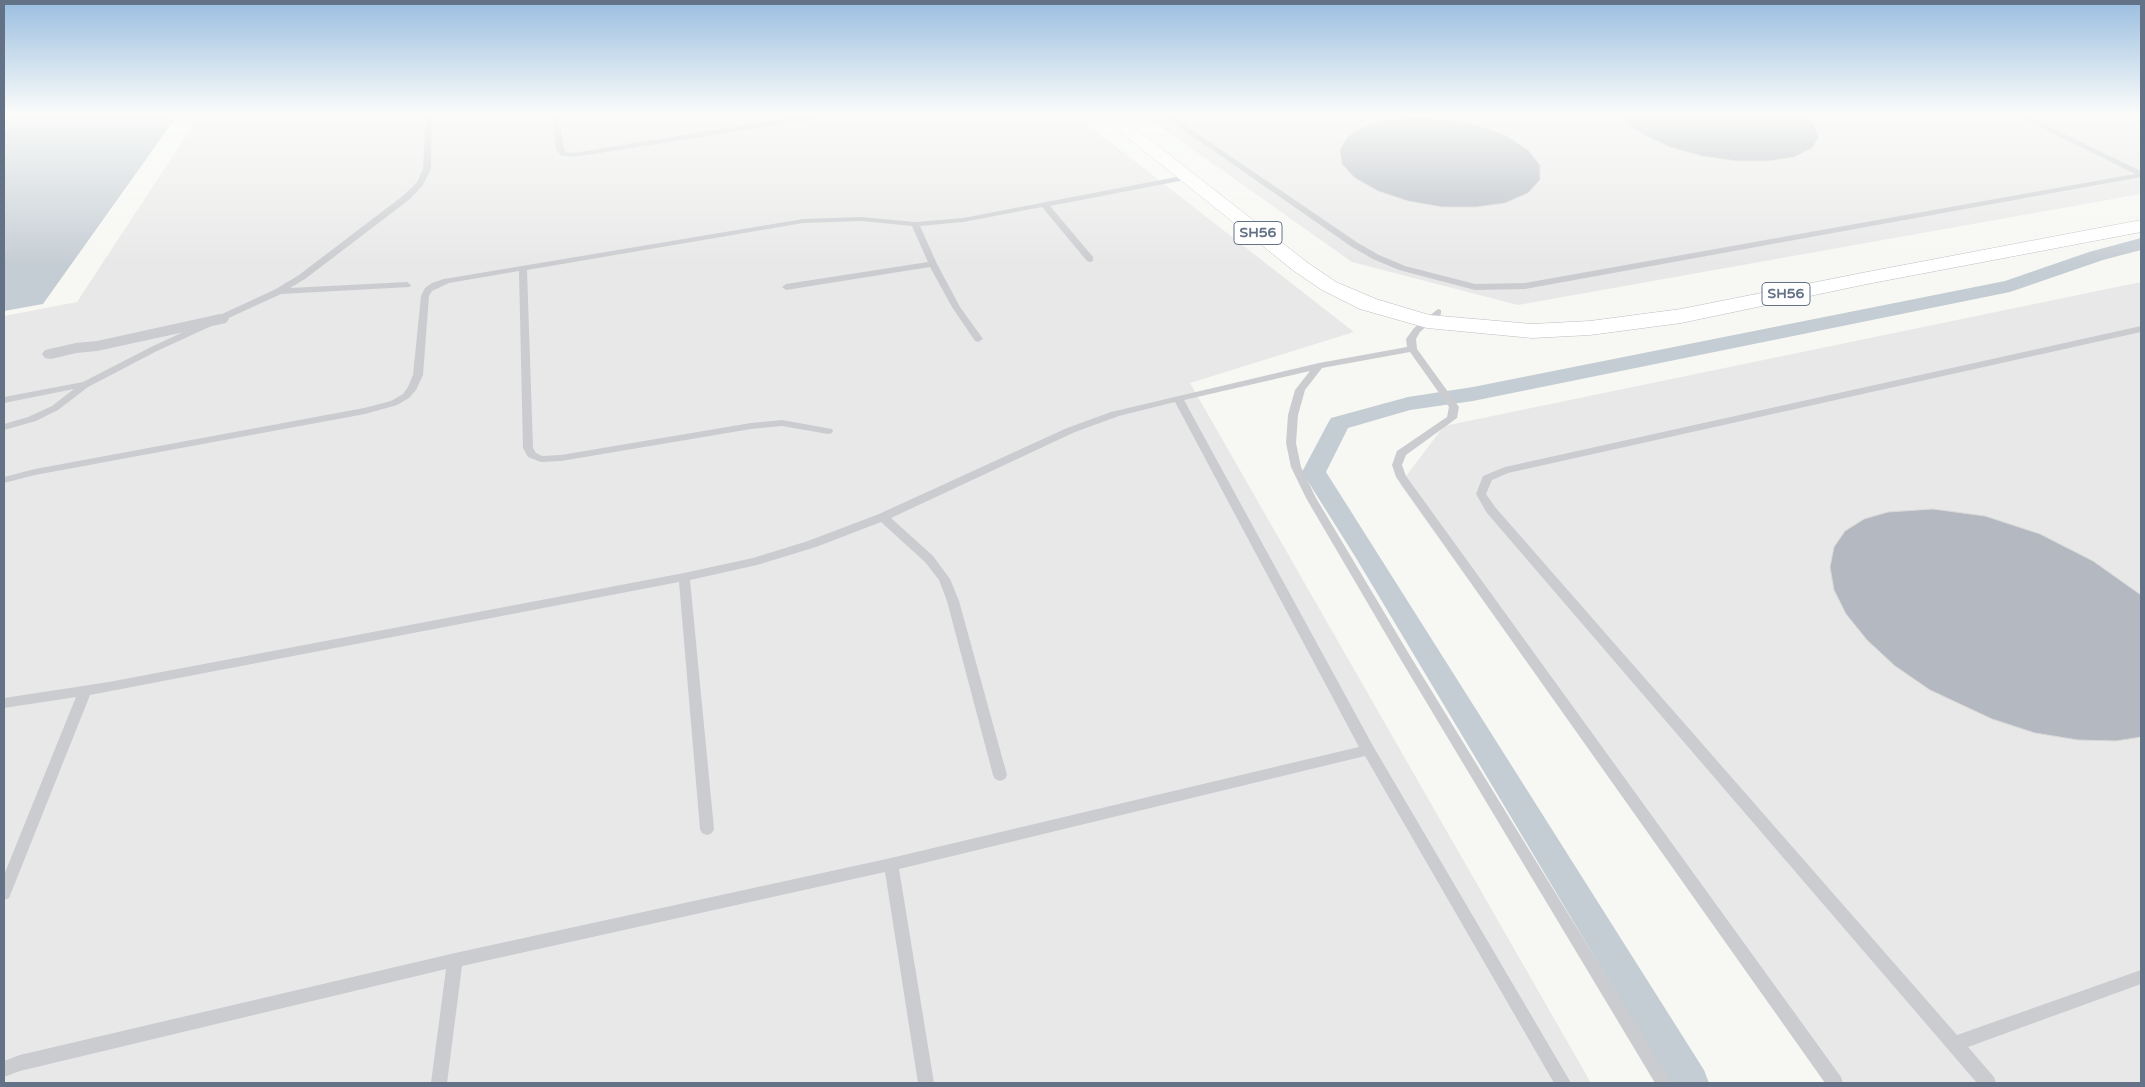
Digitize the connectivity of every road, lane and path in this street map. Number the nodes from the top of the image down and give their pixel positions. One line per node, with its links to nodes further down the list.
1 (427, 164): 18 (lane)
2 (1171, 164): 7 (main road, SH56)
3 (1189, 164): 19 (main road, SH56)
4 (1237, 164): 6 (lane)
5 (2120, 164): 6 (lane)
6 (2141, 174)
7 (1188, 177): 8 (lane); 19 (main road, SH56)
8 (1044, 204): 10 (lane); 13 (lane)
9 (2141, 214): 12 (main road, SH56)
10 (915, 224): 14 (lane); 15 (lane)
11 (2141, 226): 12 (main road, SH56)
12 (2069, 234): 19 (main road, SH56)
13 (1090, 259)
14 (933, 264): 17 (lane); 22 (lane)
15 (523, 268): 30 (lane); 31 (lane)
16 (407, 285): 18 (lane)
17 (786, 287)
18 (279, 291): 20 (lane)
19 (1433, 317): 23 (lane)
20 (220, 319): 24 (street); 26 (lane)
21 (2141, 329): 43 (lane)
22 (978, 339)
23 (1412, 349): 25 (lane); 49 (lane)
24 (51, 354)
25 (1319, 366): 27 (lane); 48 (lane)
26 (86, 384): 28 (lane); 29 (lane)
27 (1178, 398): 32 (lane); 36 (lane)
28 (4, 400)
29 (4, 427)
30 (828, 431)
31 (4, 480)
32 (883, 517): 33 (lane); 37 (lane)
33 (684, 577): 34 (lane); 38 (lane)
34 (85, 691): 35 (lane); 40 (lane)
35 (4, 703)
36 (1368, 750): 39 (lane); 47 (lane)
37 (1000, 775)
38 (707, 829)
39 (891, 864): 41 (lane); 46 (lane)
40 (4, 893)
41 (455, 960): 44 (lane); 45 (lane)
42 (2141, 977): 43 (lane)
43 (1955, 1044): 50 (lane)
44 (4, 1069)
45 (440, 1083)
46 (926, 1083)
47 (1563, 1083)
48 (1664, 1083)
49 (1835, 1083)
50 (1988, 1083)

